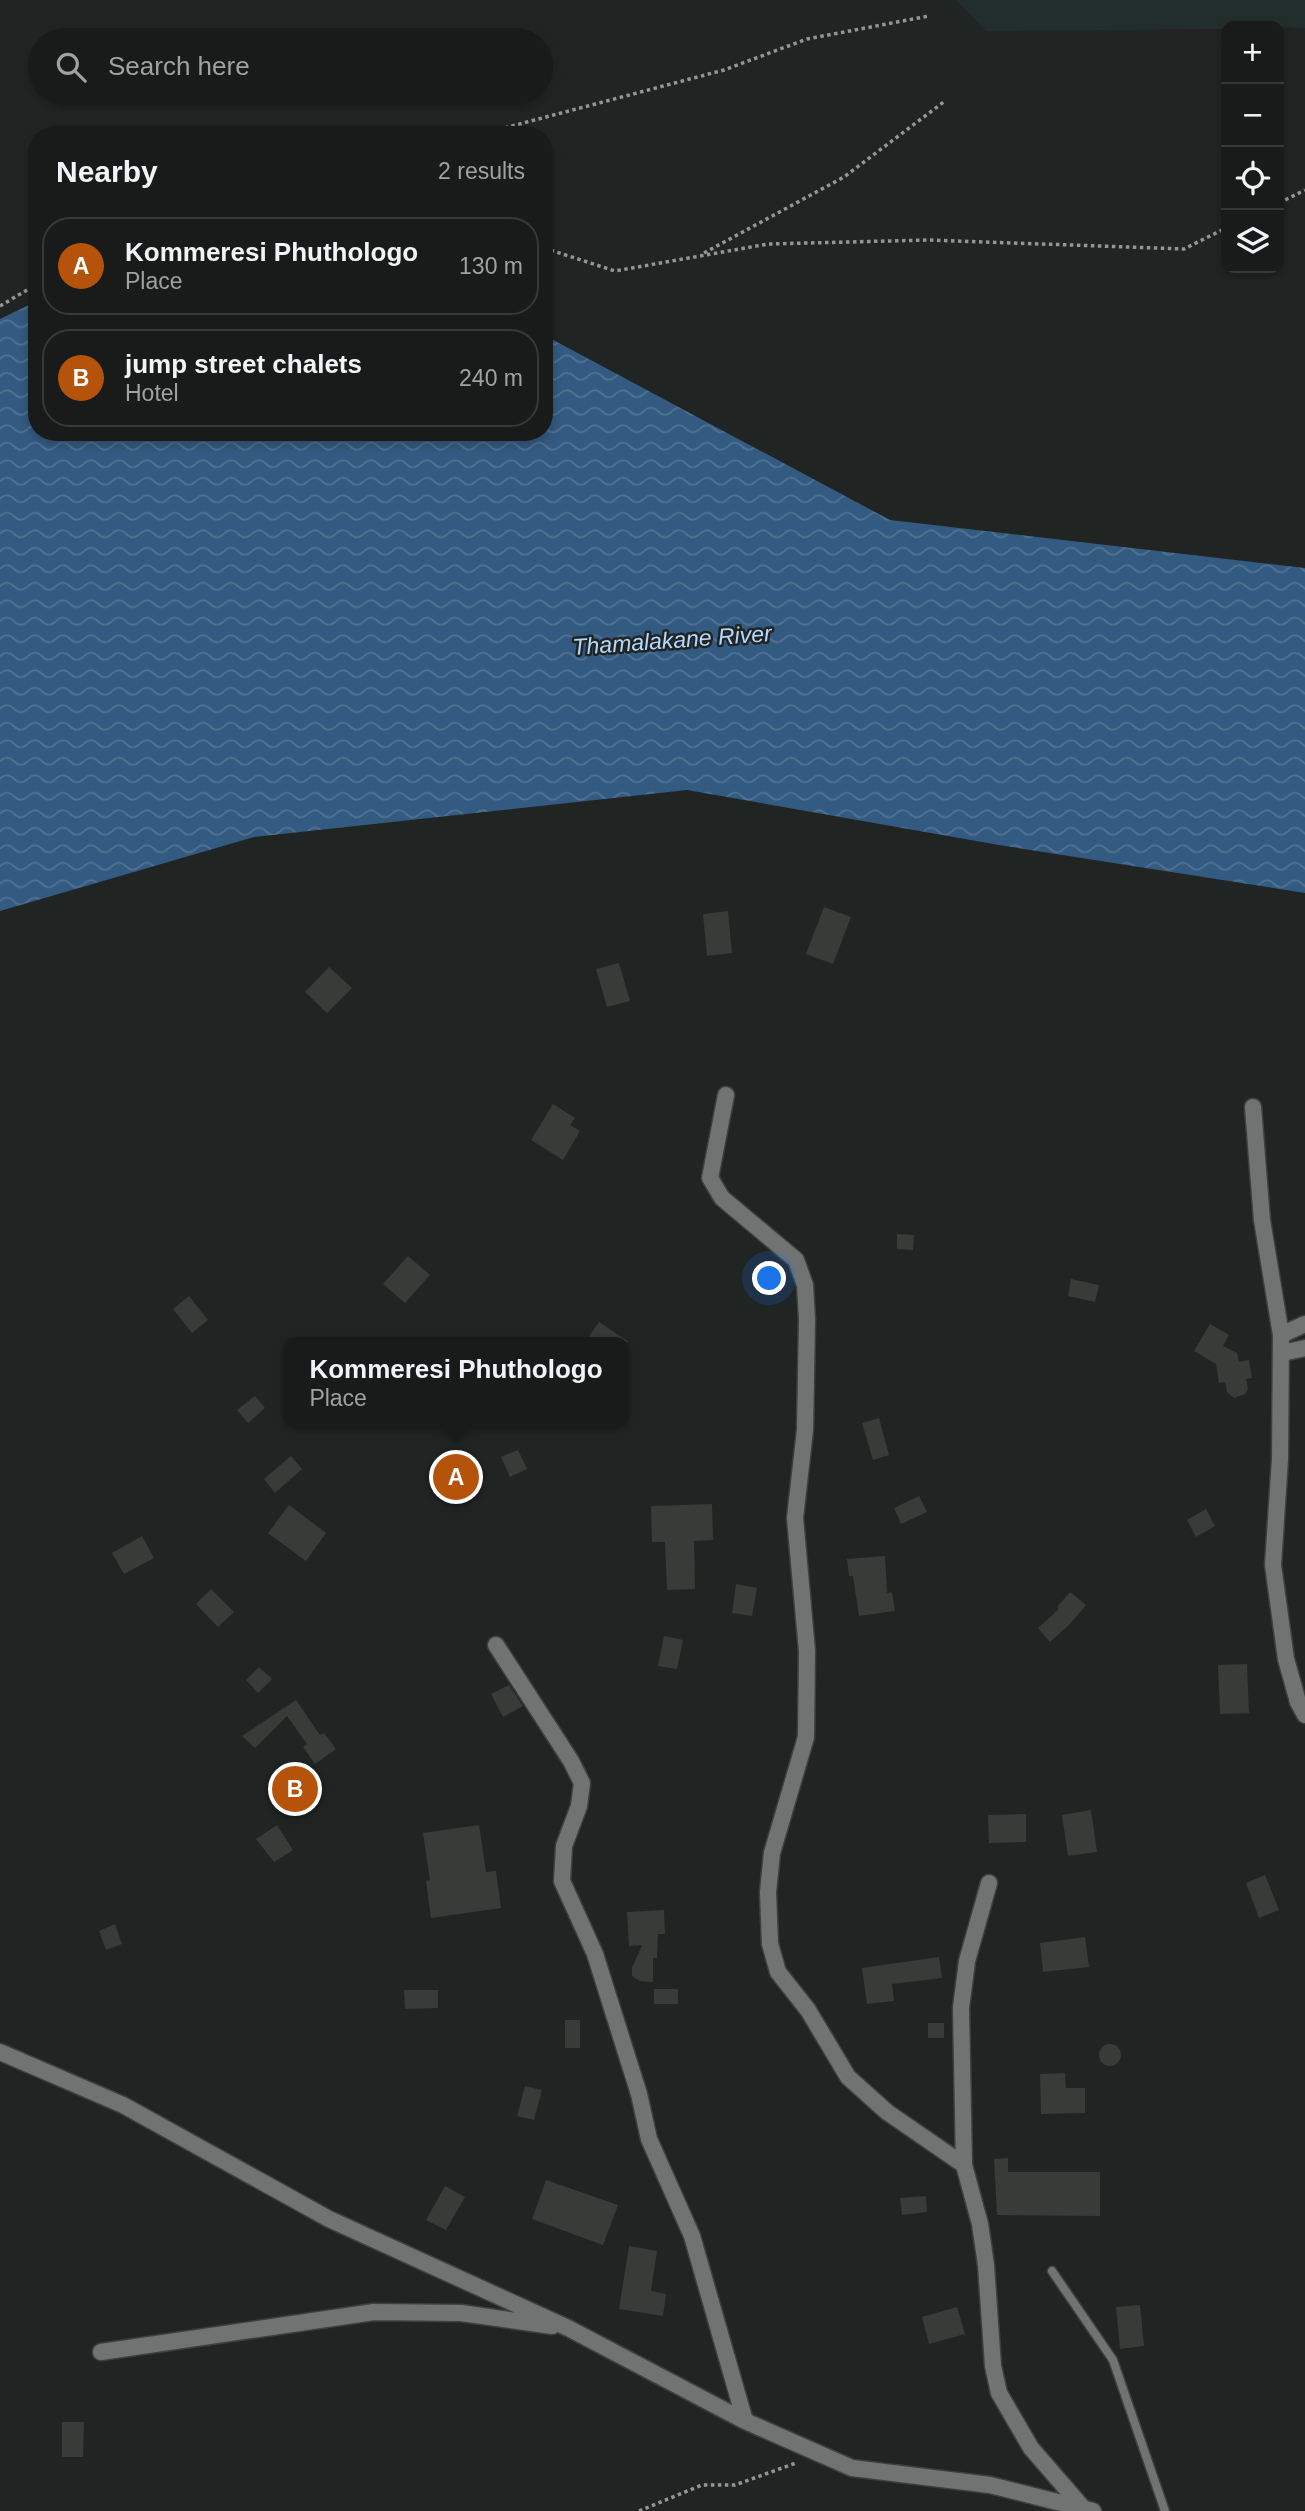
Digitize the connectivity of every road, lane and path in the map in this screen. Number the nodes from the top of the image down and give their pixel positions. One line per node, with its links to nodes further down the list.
1 (929, 16): 3 (path)
2 (945, 101): 8 (path)
3 (512, 126)
4 (1305, 190): 5 (path)
5 (1284, 200)
6 (1221, 230): 8 (path)
7 (553, 251): 8 (path)
8 (699, 256)
9 (28, 289): 10 (path)
10 (0, 306)
11 (726, 1095): 21 (street)
12 (1253, 1107): 14 (street)
13 (1305, 1324): 14 (street)
14 (1282, 1335): 16 (street)
15 (1305, 1348): 16 (street)
16 (1282, 1353): 18 (street)
17 (496, 1645): 25 (street)
18 (1305, 1715)
19 (989, 1882): 21 (street)
20 (0, 2052): 23 (street)
21 (964, 2165): 27 (street)
22 (1052, 2271): 29 (lane)
23 (568, 2328): 24 (street); 25 (street)
24 (101, 2352)
25 (745, 2421): 27 (street)
26 (807, 2459): 28 (path)
27 (1088, 2509)
28 (639, 2511)
29 (1165, 2511)

